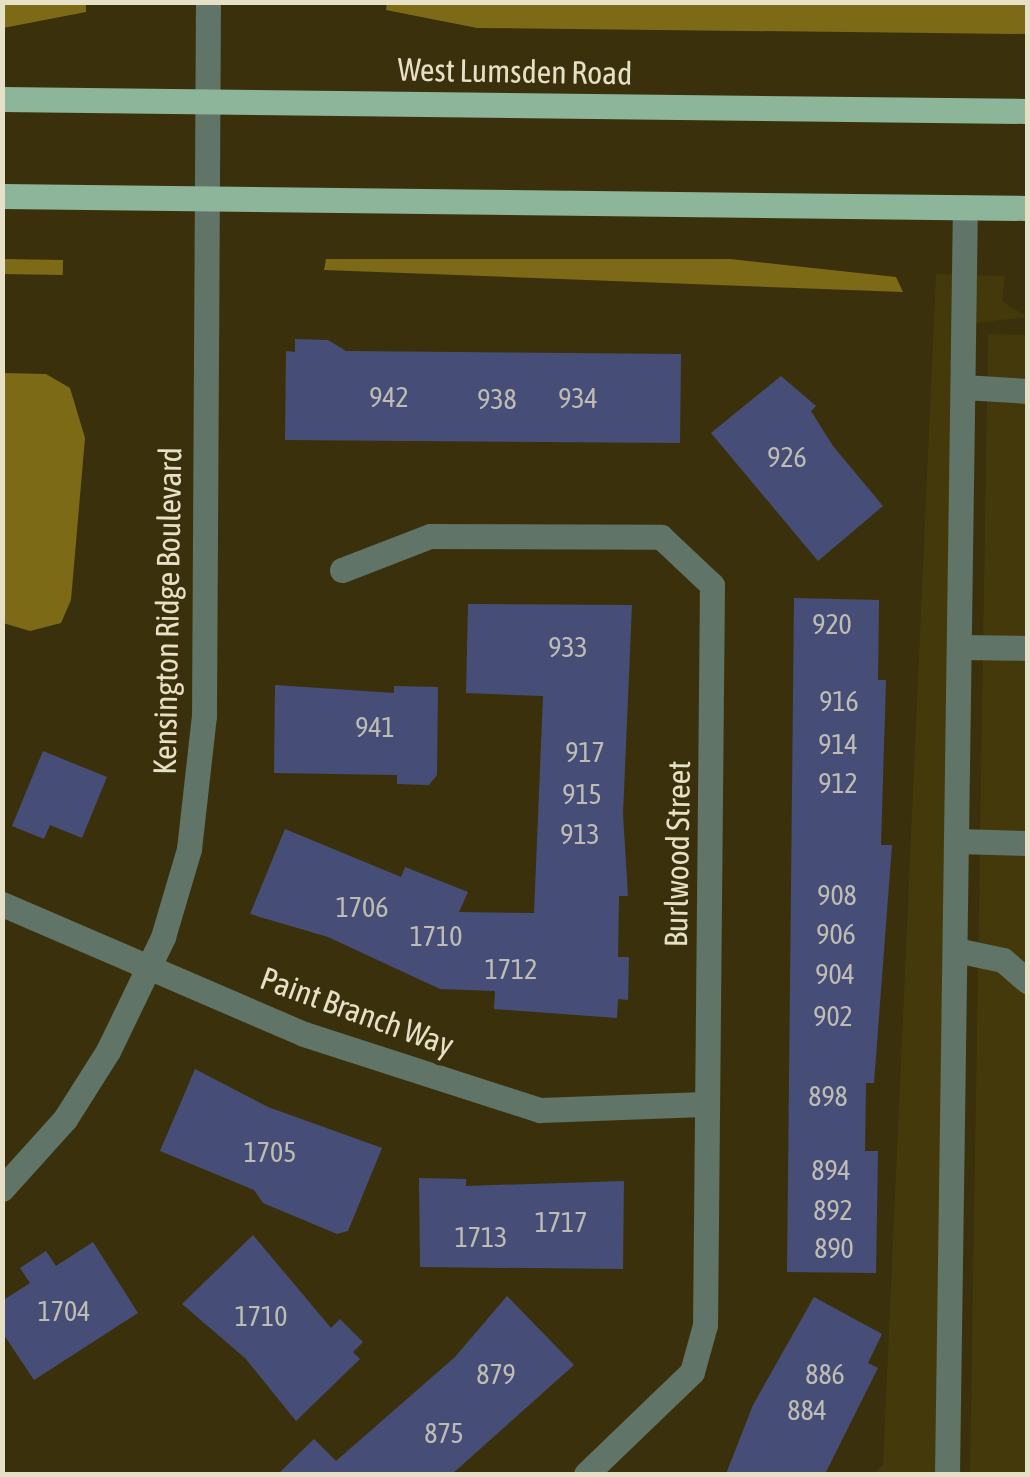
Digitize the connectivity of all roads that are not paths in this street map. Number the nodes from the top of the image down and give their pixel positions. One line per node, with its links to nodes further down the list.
1 (208, 2): 3 (street, Kensington Ridge Boulevard)
2 (2, 99): 3 (main road, West Lumsden Road)
3 (207, 101): 4 (main road, West Lumsden Road); 6 (street, Kensington Ridge Boulevard)
4 (1028, 111)
5 (2, 196): 6 (main road)
6 (206, 199): 7 (main road); 18 (street, Kensington Ridge Boulevard)
7 (966, 207): 8 (main road); 9 (street)
8 (1028, 208)
9 (963, 387): 10 (street); 12 (street)
10 (1028, 391)
11 (342, 570): 20 (street, Burlwood Street)
12 (959, 647): 13 (street); 14 (street)
13 (1028, 648)
14 (957, 841): 15 (street); 17 (street)
15 (1028, 843)
16 (2, 904): 18 (street, Paint Branch Way)
17 (956, 950): 19 (street); 23 (street)
18 (150, 965): 20 (street, Paint Branch Way); 21 (street, Kensington Ridge Boulevard)
19 (1028, 982)
20 (704, 1104): 22 (street, Burlwood Street)
21 (2, 1190)
22 (586, 1474)
23 (948, 1474)

